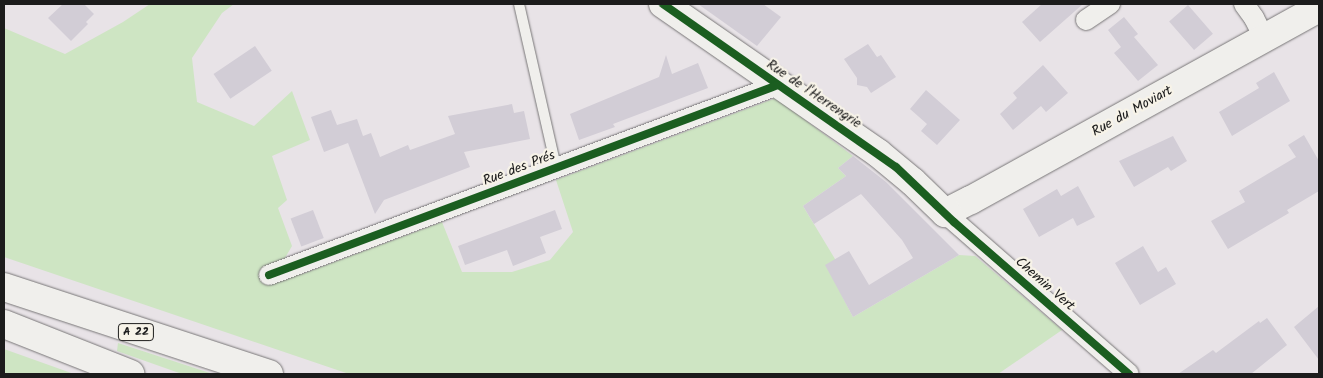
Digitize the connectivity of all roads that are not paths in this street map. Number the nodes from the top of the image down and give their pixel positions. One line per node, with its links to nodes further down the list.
1 (519, 4): 9 (lane)
2 (663, 4): 8 (main road, Rue de l'Herrengrie)
3 (1110, 4): 6 (street)
4 (1244, 4): 7 (street)
5 (1319, 8): 7 (main road, Rue du Moviart)
6 (1086, 20)
7 (1264, 38): 10 (main road, Rue du Moviart)
8 (778, 86): 9 (street, Rue des Prés); 10 (main road, Rue de l'Herrengrie)
9 (556, 167): 11 (street, Rue des Prés)
10 (945, 213): 16 (street, Chemin Vert)
11 (269, 275)
12 (4, 287): 15 (main road, A 22)
13 (4, 324): 14 (main road)
14 (130, 374)
15 (269, 374)
16 (1129, 374)

